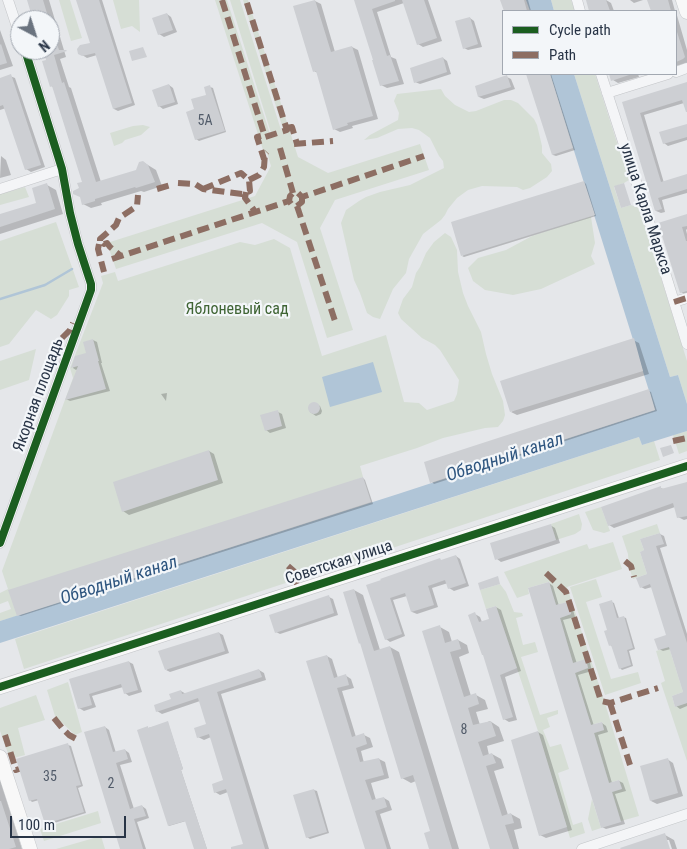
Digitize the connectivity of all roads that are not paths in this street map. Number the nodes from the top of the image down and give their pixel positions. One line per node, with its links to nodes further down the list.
1 (683, 0): 2 (street)
2 (687, 12)
3 (28, 60): 7 (street)
4 (601, 75): 6 (street, улица Карла Маркса)
5 (665, 75): 6 (street)
6 (607, 93): 10 (street, улица Карла Маркса)
7 (62, 169): 8 (street); 13 (street, Якорная площадь)
8 (0, 189)
9 (687, 298): 10 (street)
10 (674, 302): 11 (street, улица Карла Маркса)
11 (687, 344)
12 (687, 466): 14 (street, Советская улица)
13 (0, 543)
14 (0, 687)
15 (0, 757): 17 (street)
16 (687, 814): 18 (street)
17 (30, 849)
18 (582, 849)

